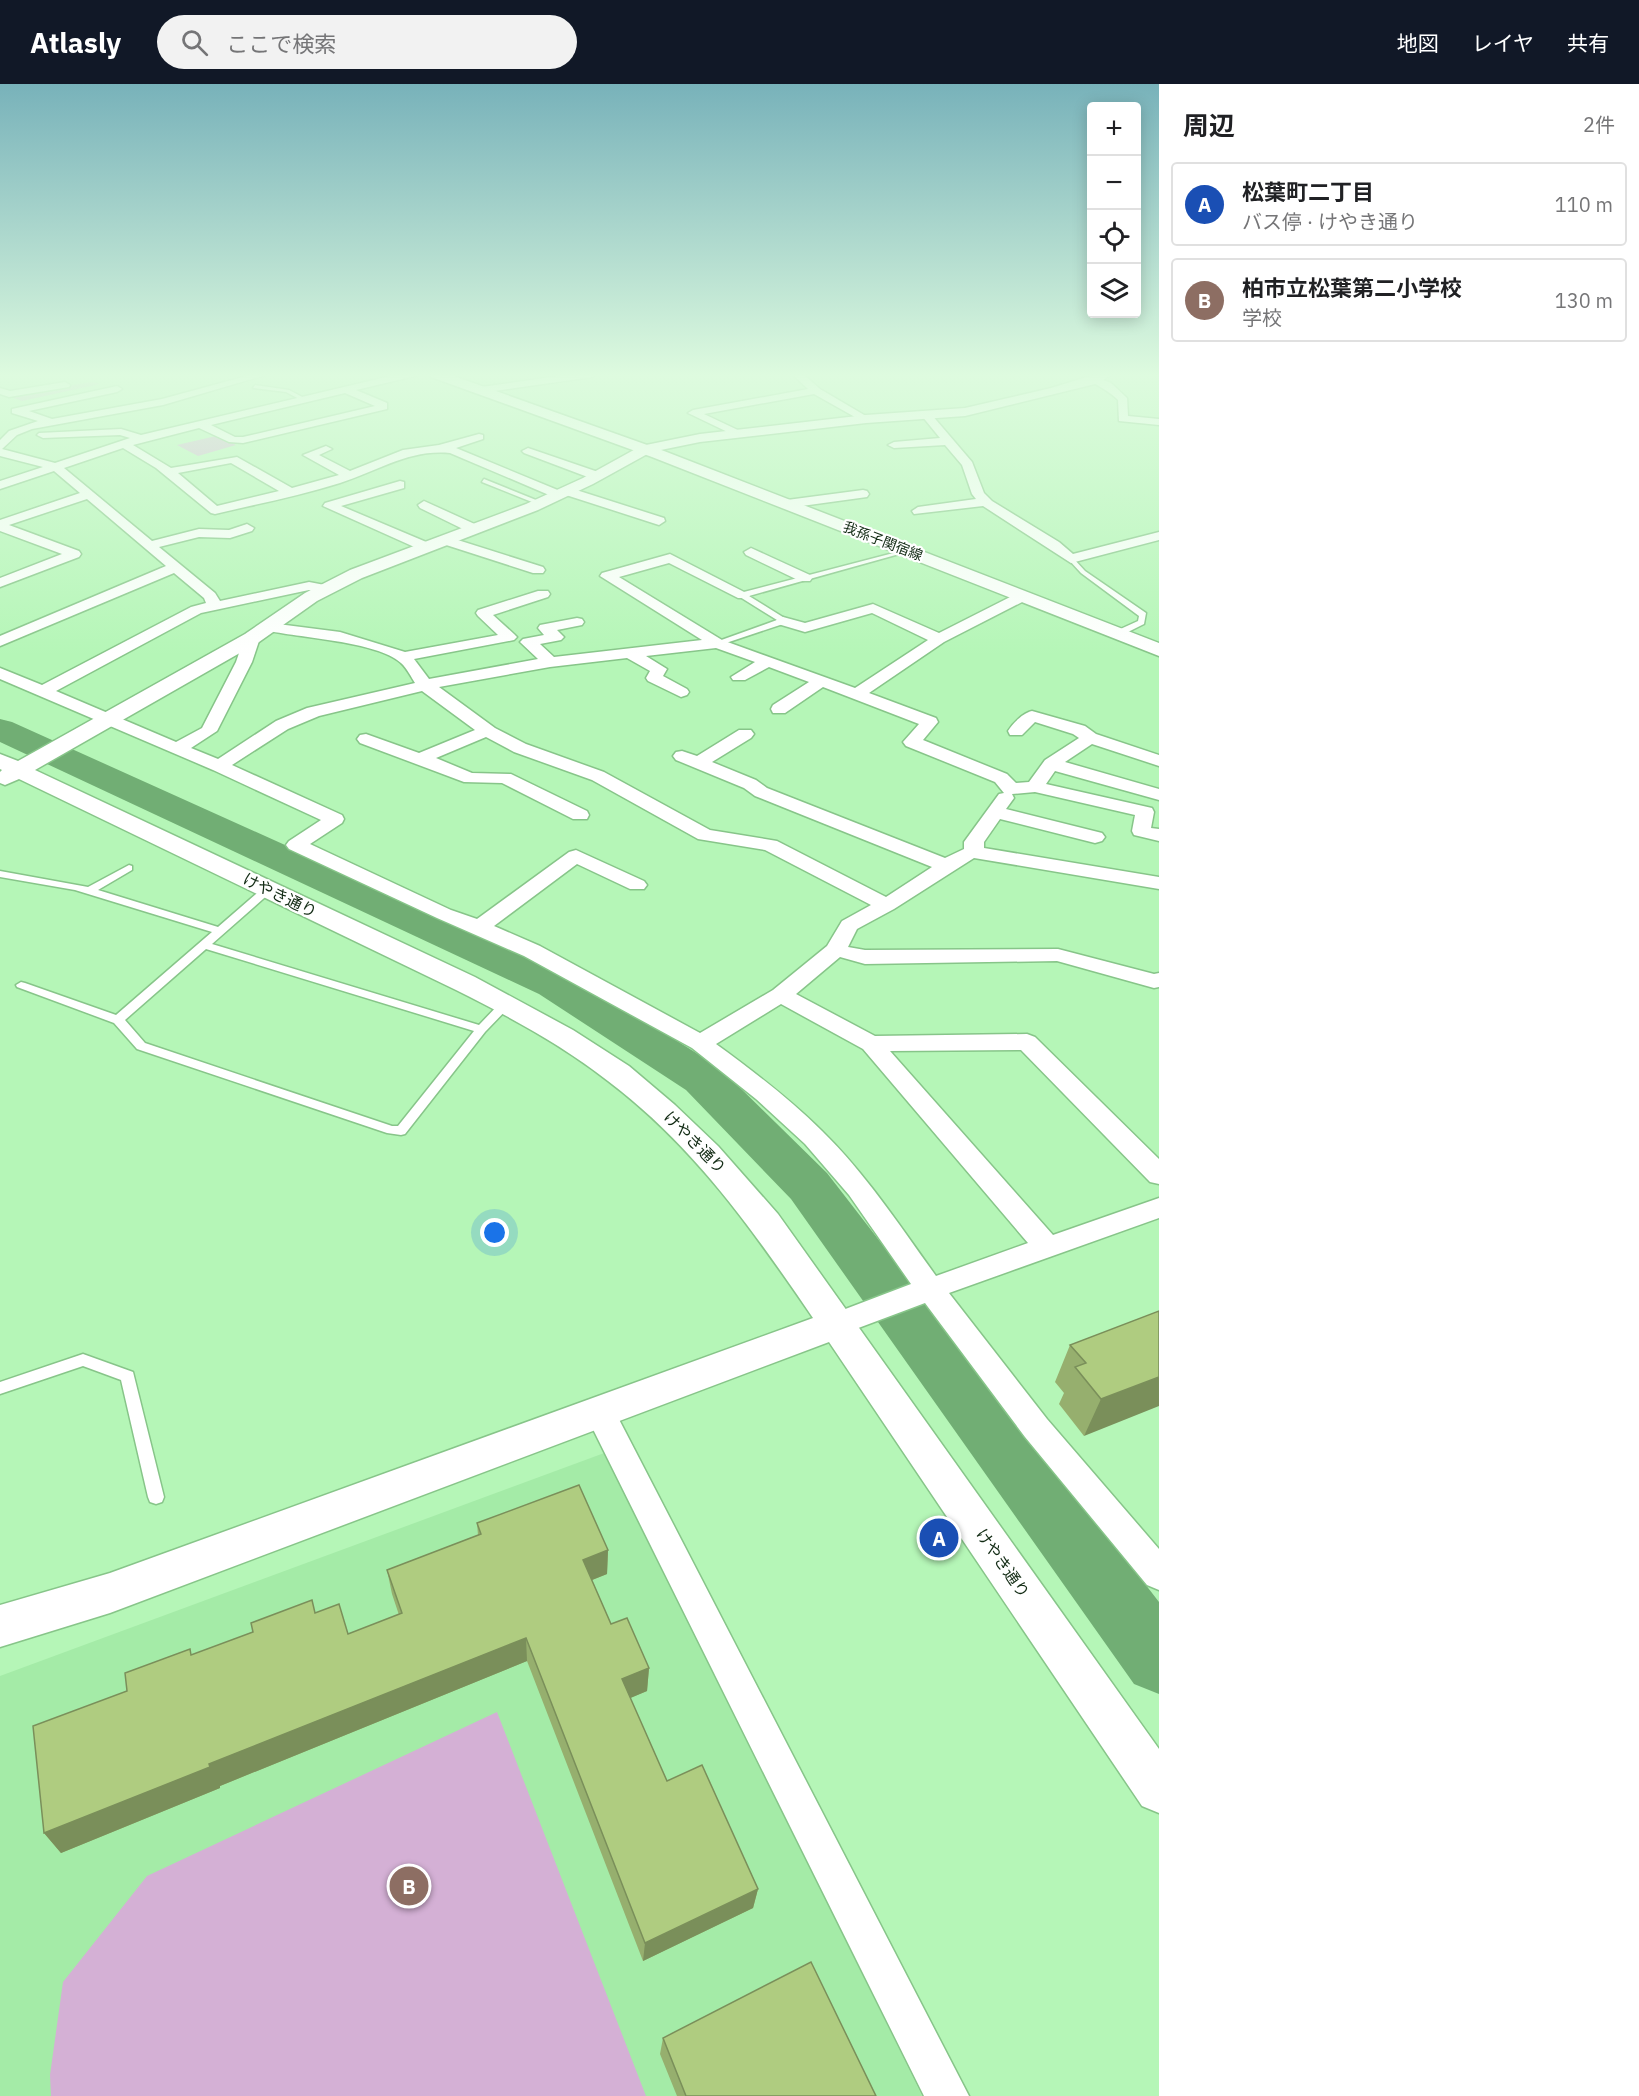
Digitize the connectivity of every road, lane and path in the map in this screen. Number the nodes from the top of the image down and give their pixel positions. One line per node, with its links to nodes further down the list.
1 (53, 468): 17 (street)
2 (57, 468): 21 (street)
3 (164, 468): 13 (street)
4 (189, 468): 13 (street)
5 (248, 468): 19 (street)
6 (333, 468): 14 (street)
7 (364, 468): 14 (street)
8 (498, 468): 20 (street)
9 (575, 468): 15 (street)
10 (612, 468): 15 (street)
11 (694, 468): 25 (main road, 我孫子関宿線)
12 (969, 468): 23 (street)
13 (168, 472): 19 (street)
14 (348, 475): 19 (street)
15 (597, 476): 20 (street)
16 (484, 481): 24 (lane)
17 (0, 485)
18 (400, 485): 35 (street)
19 (289, 492)
20 (563, 493): 24 (street); 28 (street)
21 (89, 494): 29 (street); 34 (street)
22 (863, 494): 25 (street)
23 (985, 502): 27 (street); 38 (street)
24 (539, 503): 31 (street)
25 (787, 504): 36 (main road, 我孫子関宿線)
26 (424, 505): 31 (street)
27 (918, 511)
28 (659, 521)
29 (0, 525): 42 (street)
30 (247, 528): 34 (street)
31 (474, 529): 33 (street)
32 (1159, 536): 38 (street)
33 (445, 540): 35 (street); 40 (street)
34 (150, 545): 39 (street)
35 (426, 547): 43 (street)
36 (907, 551): 41 (lane); 46 (main road, 我孫子関宿線)
37 (751, 552): 41 (street)
38 (1071, 559): 51 (lane)
39 (177, 567): 47 (street); 54 (street)
40 (538, 570)
41 (805, 578): 45 (lane)
42 (0, 583)
43 (325, 589): 47 (street); 50 (street)
44 (543, 594): 58 (street)
45 (743, 595): 48 (lane); 55 (street)
46 (1023, 596): 51 (main road, 我孫子関宿線); 53 (street)
47 (215, 606): 65 (street)
48 (783, 621): 53 (street); 55 (lane)
49 (577, 622): 60 (street)
50 (270, 627): 52 (street); 58 (street)
51 (1119, 633): 56 (main road, 我孫子関宿線)
52 (252, 638): 69 (street); 75 (street)
53 (939, 639): 67 (street)
54 (0, 642)
55 (717, 643): 57 (street); 59 (street)
56 (1159, 650)
57 (630, 653): 60 (street); 66 (street)
58 (402, 657): 64 (street)
59 (768, 661): 62 (street); 63 (street)
60 (550, 662): 64 (street)
61 (0, 673): 65 (street)
62 (739, 677)
63 (821, 681): 67 (street); 68 (street)
64 (425, 685): 70 (street); 79 (street)
65 (43, 691): 69 (street)
66 (681, 692)
67 (857, 694): 82 (street)
68 (779, 709)
69 (107, 719): 75 (street); 80 (street)
70 (487, 730): 76 (street); 96 (street)
71 (1016, 731): 73 (street)
72 (746, 734): 89 (street)
73 (1090, 738): 77 (street); 78 (street)
74 (366, 739): 76 (street)
75 (175, 749): 79 (street)
76 (421, 758): 85 (street)
77 (1159, 761)
78 (1051, 764): 81 (street); 83 (street)
79 (219, 766): 97 (street)
80 (14, 768): 94 (street, けやき通り)
81 (1035, 787): 82 (street); 86 (street)
82 (1011, 789): 84 (street)
83 (1159, 795)
84 (996, 812): 87 (street); 88 (street)
85 (580, 815)
86 (1159, 835)
87 (1095, 837)
88 (974, 852): 89 (street); 92 (street)
89 (945, 865): 96 (street)
90 (129, 868): 95 (lane)
91 (0, 874): 95 (lane)
92 (1159, 884)
93 (637, 885): 97 (street)
94 (268, 889): 98 (lane); 104 (street, けやき通り)
95 (89, 891): 98 (lane)
96 (887, 905): 100 (street)
97 (479, 927): 107 (street)
98 (220, 931): 99 (lane)
99 (204, 945): 105 (lane); 106 (lane)
100 (836, 950): 101 (street); 103 (street)
101 (1159, 980)
102 (21, 985): 105 (lane)
103 (781, 995): 107 (street); 108 (street)
104 (506, 1004): 106 (lane); 113 (street, けやき通り)
105 (118, 1020): 106 (lane)
106 (482, 1029)
107 (700, 1042): 112 (street)
108 (871, 1044): 109 (street); 111 (street)
109 (1159, 1174)
110 (1159, 1209): 111 (street)
111 (1048, 1248): 112 (street)
112 (923, 1291): 113 (street); 117 (street)
113 (852, 1319): 115 (street); 119 (street, けやき通り)
114 (0, 1388): 116 (lane)
115 (599, 1411): 118 (street); 120 (street)
116 (156, 1497)
117 (1159, 1574)
118 (0, 1626)
119 (1159, 1789)
120 (947, 2096)

